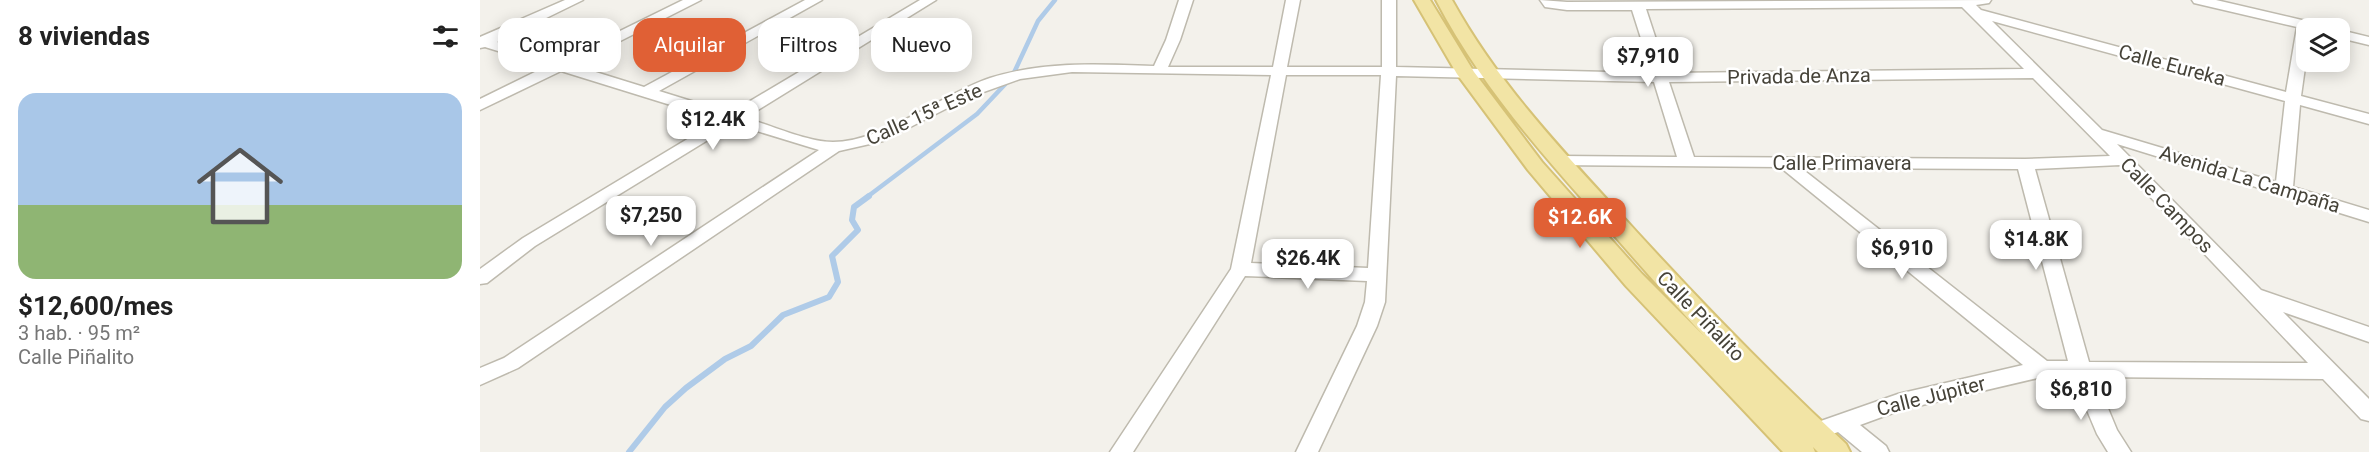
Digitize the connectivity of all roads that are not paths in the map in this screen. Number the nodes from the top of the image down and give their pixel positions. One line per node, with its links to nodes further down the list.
1 (576, 0): 18 (street)
2 (694, 0): 15 (street)
3 (815, 0): 30 (street)
4 (929, 0): 33 (street)
5 (1186, 0): 21 (street)
6 (1293, 0): 20 (street)
7 (1389, 0): 22 (street)
8 (1422, 0): 27 (main road, Calle Piñalito)
9 (1444, 0): 28 (main road, Calle Piñalito)
10 (1547, 0): 12 (street, Calle Eureka)
11 (2199, 0): 14 (street)
12 (1637, 3): 13 (street, Calle Eureka); 29 (street)
13 (1972, 4): 26 (street, Calle Campos); 31 (street, Calle Eureka)
14 (2296, 23)
15 (621, 35)
16 (2350, 36): 17 (street)
17 (2369, 41)
18 (481, 42): 19 (street, Calle 15ª Este)
19 (498, 47)
20 (1277, 70): 21 (street, Calle 15ª Este); 22 (street, Calle 15ª Este); 44 (street)
21 (1159, 71): 36 (street, Calle 15ª Este)
22 (1389, 71): 27 (street, Calle 15ª Este); 45 (street)
23 (545, 72): 32 (street)
24 (585, 72): 30 (street, Calle 15ª Este)
25 (2300, 72): 31 (street)
26 (2036, 73): 29 (street, Privada de Anza); 35 (street, Calle Campos)
27 (1466, 74): 28 (street, Calle 15ª Este); 56 (main road, Calle Piñalito)
28 (1490, 74): 29 (street, Privada de Anza); 38 (main road, Calle Piñalito)
29 (1662, 78): 39 (street)
30 (646, 92): 33 (street, Calle 15ª Este)
31 (2293, 98): 34 (street, Calle Eureka); 42 (street)
32 (480, 105)
33 (734, 119): 36 (street, Calle 15ª Este); 46 (street)
34 (2369, 119)
35 (2096, 132): 37 (street, Calle Campos); 42 (street, Avenida La Campaña)
36 (834, 147): 52 (street)
37 (2124, 160): 41 (street, Calle Primavera); 47 (street, Calle Campos)
38 (1560, 161): 39 (street, Calle Primavera); 55 (main road, Calle Piñalito)
39 (1687, 162): 40 (street, Calle Primavera)
40 (1785, 164): 41 (street, Calle Primavera); 49 (street)
41 (2025, 164): 50 (street)
42 (2284, 190): 43 (street, Avenida La Campaña)
43 (2369, 216)
44 (1240, 269): 45 (street); 57 (street)
45 (1378, 275): 58 (street)
46 (480, 278)
47 (2254, 295): 48 (street); 51 (street, Calle Campos)
48 (2369, 335)
49 (2042, 369): 50 (street, Calle Júpiter); 54 (street, Calle Júpiter)
50 (2081, 370): 51 (street, Calle Júpiter); 61 (street)
51 (2329, 371): 53 (street, Calle Campos)
52 (480, 377)
53 (2369, 413)
54 (1840, 421): 55 (street, Calle Júpiter); 60 (street)
55 (1814, 431): 56 (street, Calle Júpiter); 59 (main road, Calle Piñalito)
56 (1795, 447)
57 (1121, 452)
58 (1306, 452)
59 (1836, 452)
60 (1878, 452)
61 (2120, 452)

